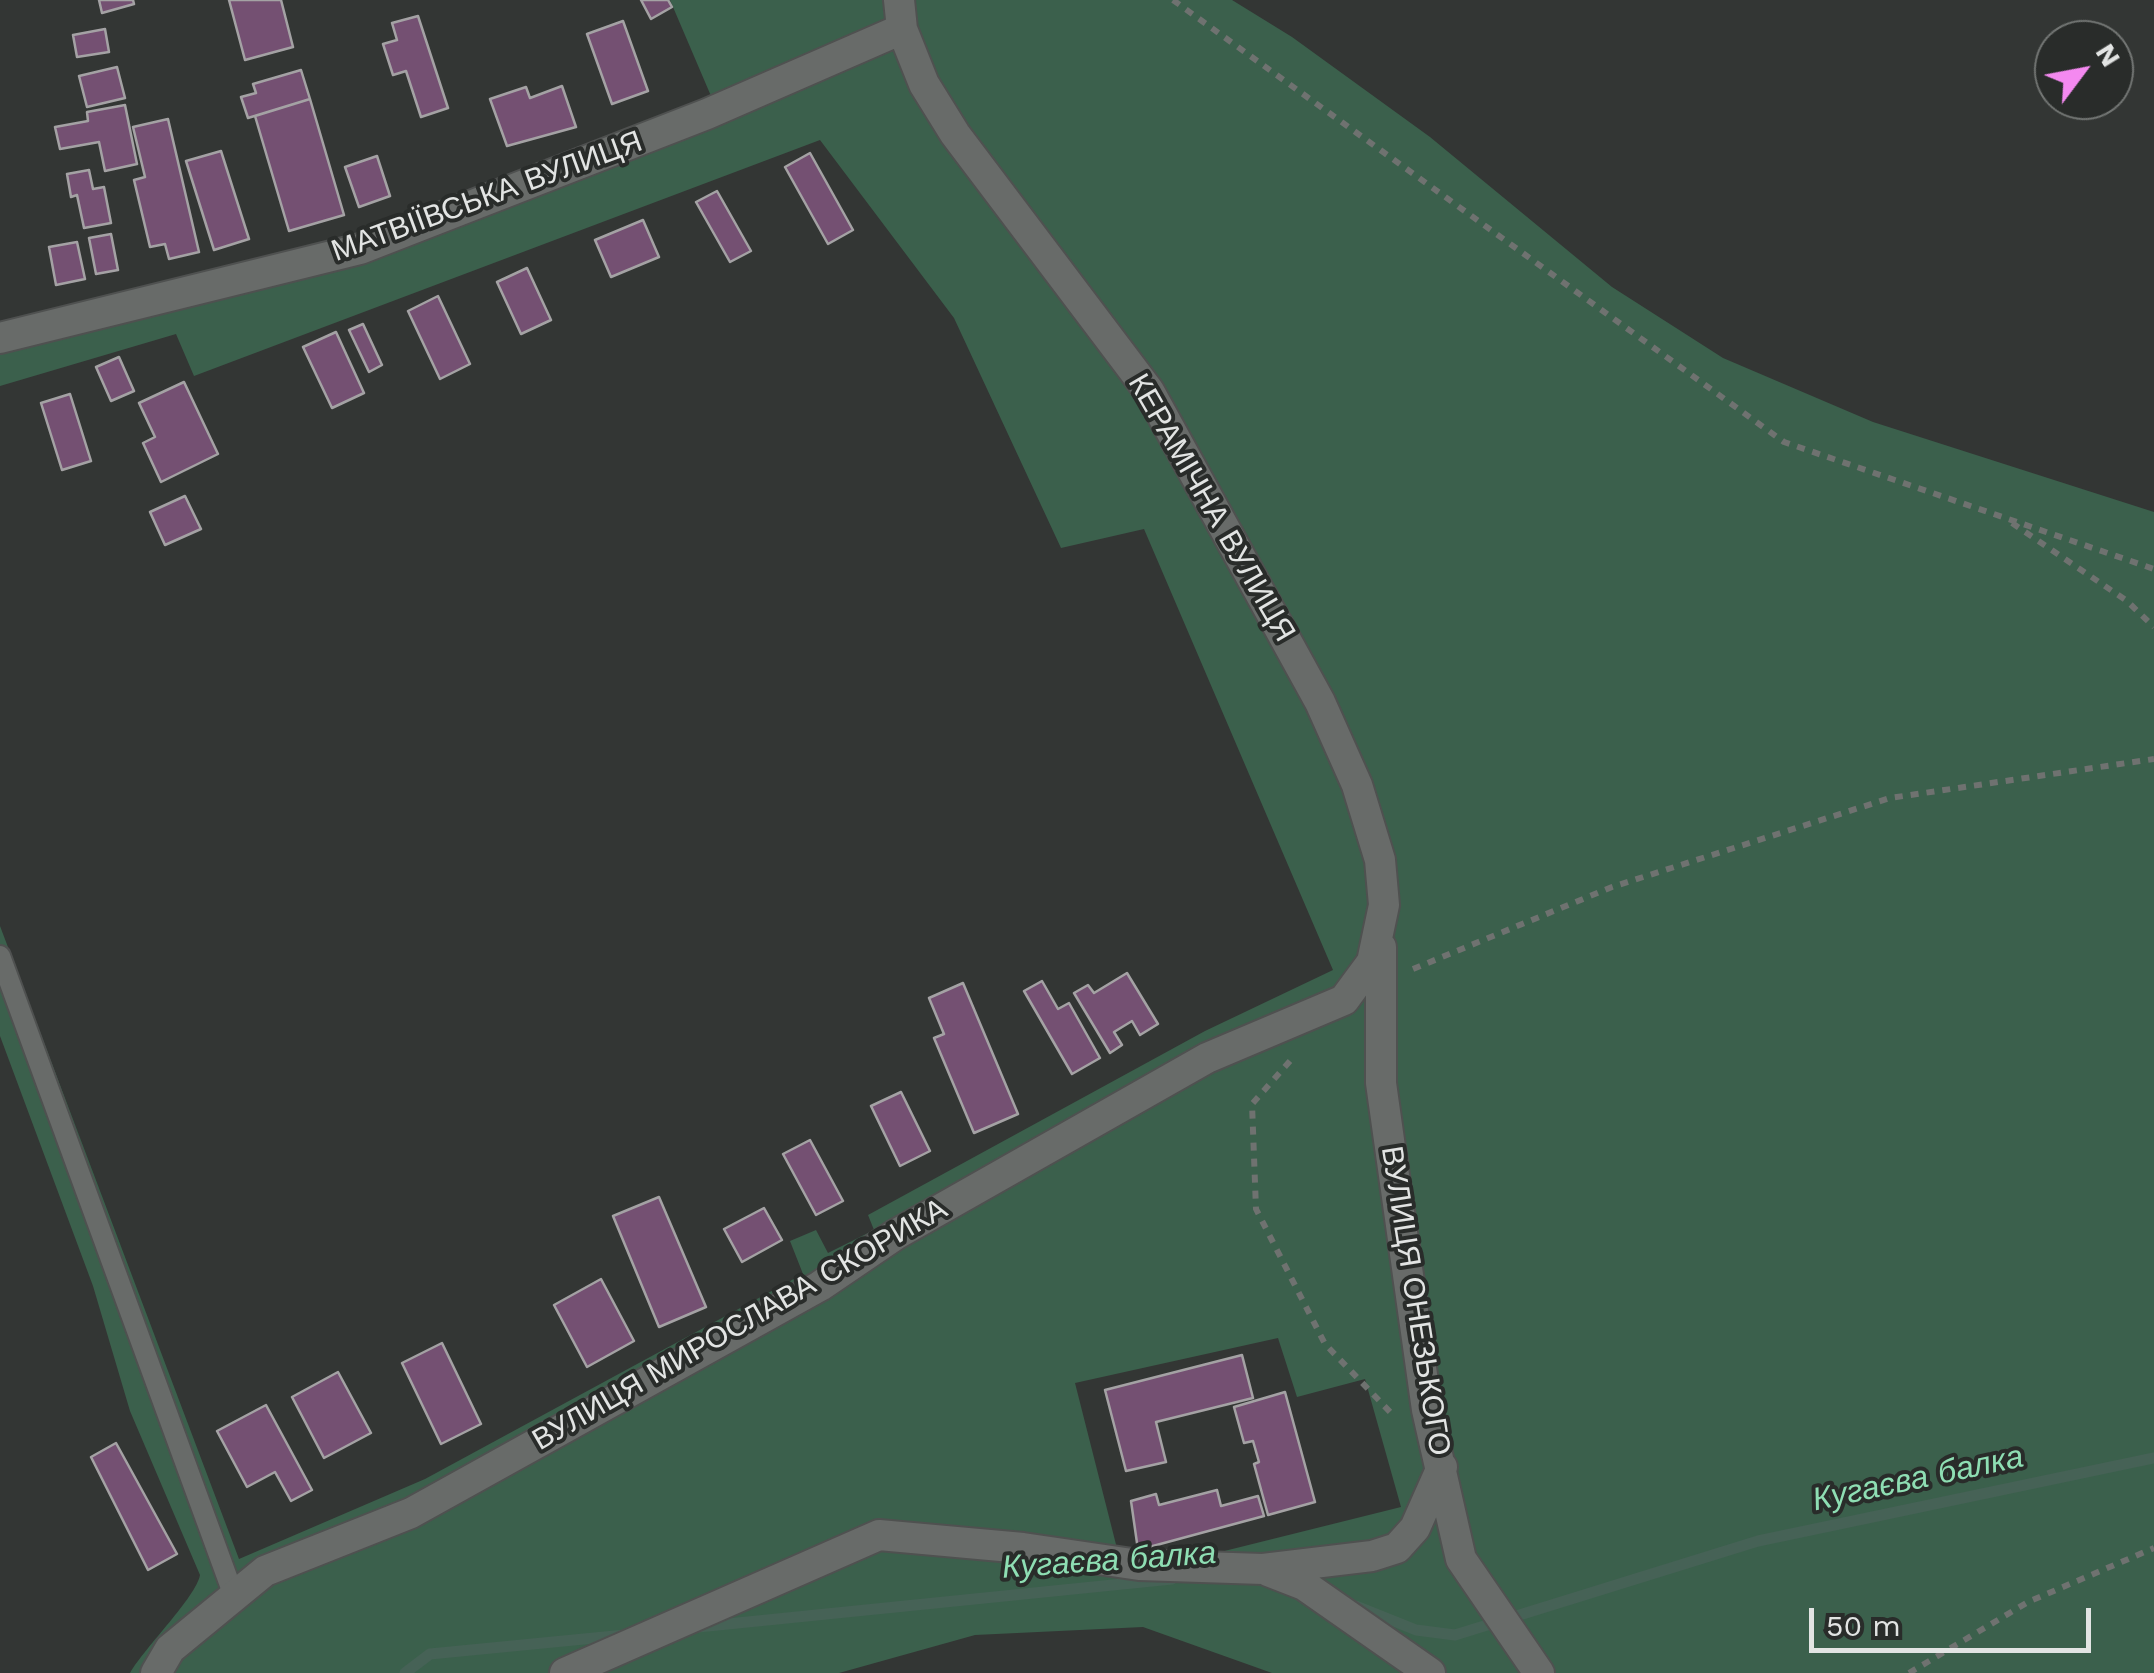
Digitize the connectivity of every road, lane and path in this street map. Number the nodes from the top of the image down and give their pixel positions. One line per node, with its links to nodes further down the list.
1 (1172, 0): 4 (path)
2 (900, 15): 3 (street, МАТВІЇВСЬКА ВУЛИЦЯ); 8 (street, КЕРАМІЧНА ВУЛИЦЯ)
3 (0, 338)
4 (2003, 517): 5 (path); 6 (path)
5 (2154, 569)
6 (2154, 627)
7 (2154, 760): 10 (path)
8 (1384, 905): 10 (street, ВУЛИЦЯ ОНЕЗЬКОГО); 11 (street, КЕРАМІЧНА ВУЛИЦЯ)
9 (0, 956): 17 (lane)
10 (1379, 984): 14 (street, ВУЛИЦЯ ОНЕЗЬКОГО)
11 (1344, 1000): 17 (street, ВУЛИЦЯ МИРОСЛАВА СКОРИКА)
12 (1291, 1059): 13 (path)
13 (1403, 1426)
14 (1442, 1467): 16 (street); 21 (street, ВУЛИЦЯ ОНЕЗЬКОГО)
15 (2154, 1548): 22 (path)
16 (1262, 1569): 19 (street); 20 (street)
17 (234, 1596): 18 (street, ВУЛИЦЯ МИРОСЛАВА СКОРИКА)
18 (156, 1673)
19 (566, 1673)
20 (1430, 1673)
21 (1538, 1673)
22 (1909, 1673)

